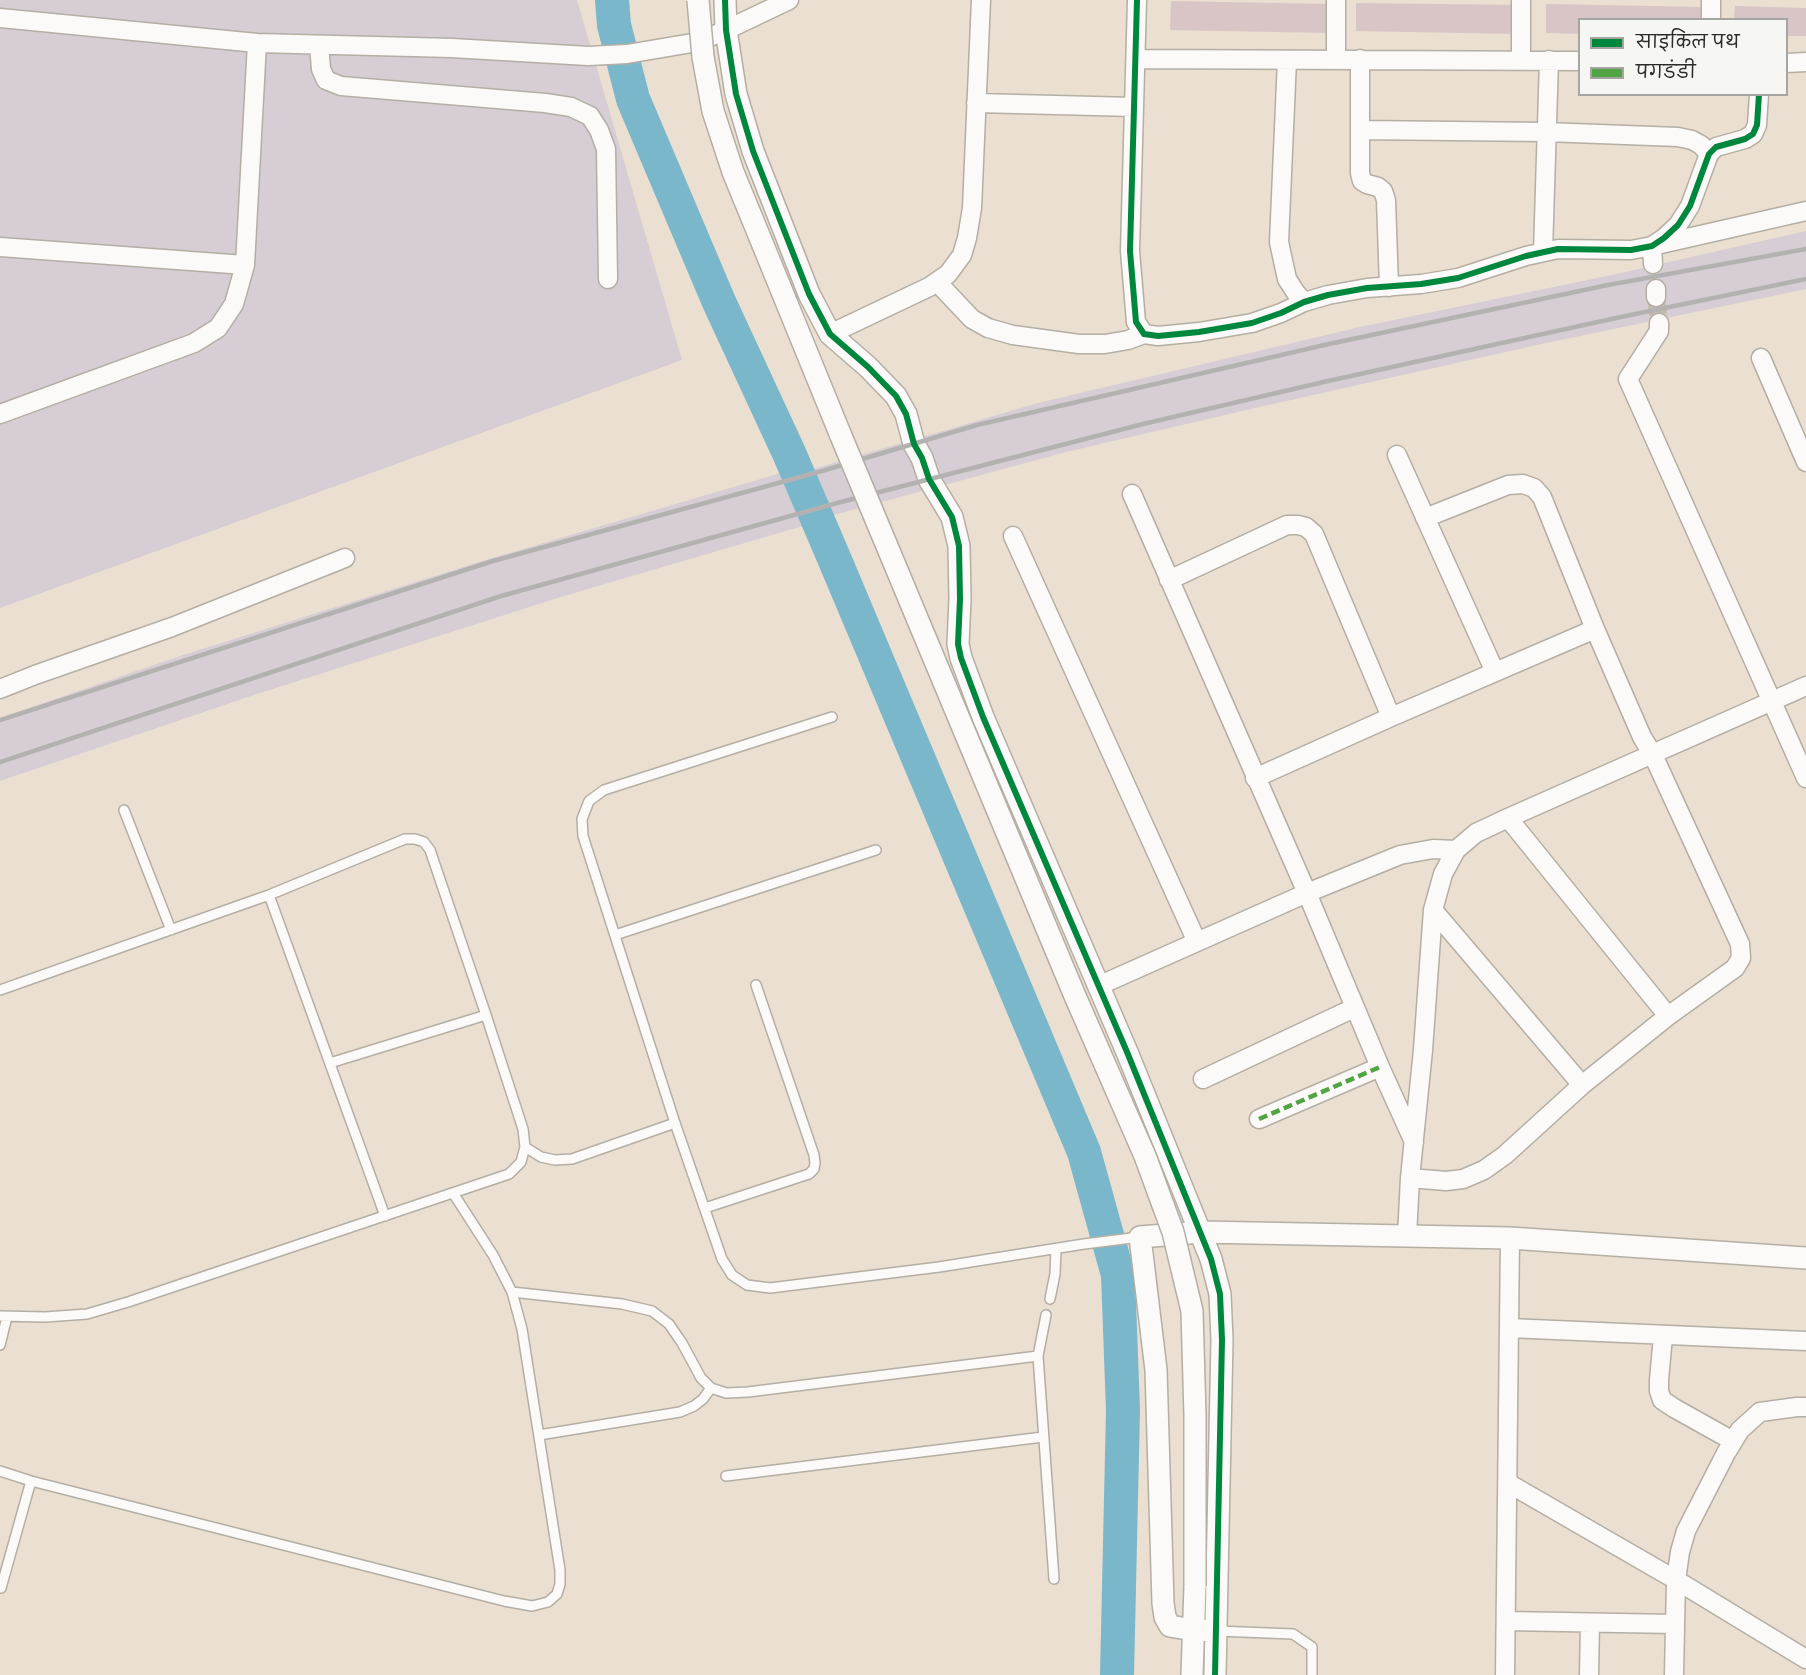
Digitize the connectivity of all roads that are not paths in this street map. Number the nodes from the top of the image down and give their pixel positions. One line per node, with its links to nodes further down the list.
1 (698, 0): 118 (street, bridge)
2 (725, 0): 11 (street)
3 (789, 0): 11 (street)
4 (981, 0): 24 (street)
5 (1137, 0): 14 (street)
6 (1336, 0): 15 (street)
7 (1521, 0): 18 (street)
8 (1711, 0): 10 (street)
9 (0, 18): 12 (street)
10 (1711, 18)
11 (726, 30): 13 (street); 39 (street)
12 (256, 44): 13 (street); 33 (street)
13 (319, 45): 34 (street)
14 (1136, 59): 17 (street); 25 (street)
15 (1336, 59): 16 (street); 17 (street)
16 (1360, 59): 18 (street); 26 (street)
17 (1287, 60): 37 (street)
18 (1521, 60): 19 (street)
19 (1549, 60): 20 (street); 27 (street)
20 (1578, 61)
21 (1806, 62): 22 (street)
22 (1788, 63)
23 (1759, 96): 28 (street)
24 (976, 103): 25 (street); 35 (street)
25 (1134, 107): 40 (street)
26 (1360, 130): 27 (street); 36 (street)
27 (1546, 132): 28 (street); 31 (street)
28 (1709, 154): 32 (street)
29 (1806, 211): 32 (street)
30 (0, 247): 33 (street)
31 (1543, 252): 32 (street); 36 (street)
32 (1653, 255)
33 (245, 265): 42 (street)
34 (608, 279)
35 (937, 282): 39 (street); 40 (street)
36 (1389, 287): 37 (street)
37 (1304, 302): 40 (street)
38 (1659, 323): 54 (street)
39 (830, 334): 71 (street)
40 (1144, 334)
41 (1761, 357): 44 (street)
42 (0, 414)
43 (1397, 455): 46 (street)
44 (1806, 462)
45 (1132, 494): 49 (street)
46 (1425, 518): 50 (street); 51 (street)
47 (1013, 536): 69 (street)
48 (345, 558): 53 (street)
49 (1169, 580): 56 (street); 58 (street)
50 (1595, 629): 51 (street); 57 (street)
51 (1495, 672): 56 (street)
52 (1806, 686): 54 (street)
53 (0, 689)
54 (1773, 702): 57 (street); 59 (street)
55 (832, 717): 68 (lane)
56 (1391, 717): 58 (street)
57 (1653, 755): 61 (street); 75 (street)
58 (1256, 778): 64 (street)
59 (1806, 778)
60 (124, 810): 67 (lane)
61 (1508, 818): 63 (street); 75 (street)
62 (876, 850): 68 (lane)
63 (1456, 850): 64 (street); 66 (street)
64 (1307, 892): 69 (street); 73 (street)
65 (269, 895): 67 (lane); 74 (lane); 76 (lane)
66 (1433, 910): 79 (street); 82 (street)
67 (171, 930): 72 (lane)
68 (615, 935): 81 (lane)
69 (1197, 942): 71 (street)
70 (756, 985): 86 (lane)
71 (1098, 986): 88 (street)
72 (0, 990)
73 (1354, 1008): 77 (street); 78 (street)
74 (486, 1015): 76 (lane); 83 (lane)
75 (1668, 1016): 79 (street)
76 (330, 1064): 87 (lane)
77 (1380, 1067): 80 (street); 82 (street)
78 (1203, 1079)
79 (1582, 1084): 84 (street)
80 (1259, 1119)
81 (675, 1123): 83 (lane); 86 (lane)
82 (1414, 1142): 84 (street)
83 (525, 1147): 85 (lane)
84 (1410, 1178): 89 (street)
85 (453, 1193): 87 (lane); 94 (lane)
86 (705, 1208): 92 (lane)
87 (385, 1216): 97 (lane)
88 (1201, 1232): 89 (street); 90 (street); 119 (street)
89 (1407, 1236): 91 (street)
90 (1131, 1238): 92 (lane); 118 (street)
91 (1510, 1238): 93 (street); 98 (street)
92 (1056, 1249): 95 (lane)
93 (1806, 1258)
94 (512, 1292): 103 (lane); 105 (lane)
95 (1050, 1299)
96 (1046, 1315): 102 (lane)
97 (3, 1316): 101 (lane)
98 (1509, 1328): 99 (street); 111 (street)
99 (1663, 1336): 100 (street); 107 (street)
100 (1806, 1341)
101 (0, 1345)
102 (1038, 1356): 103 (lane); 106 (lane)
103 (711, 1388): 105 (lane)
104 (1806, 1407): 107 (street)
105 (539, 1435): 110 (lane)
106 (1043, 1437): 109 (lane); 112 (lane)
107 (1733, 1441): 113 (street)
108 (0, 1472): 110 (lane)
109 (726, 1476)
110 (31, 1481): 114 (lane)
111 (1508, 1483): 113 (street); 115 (street)
112 (1054, 1579)
113 (1676, 1580): 117 (street); 120 (street)
114 (1, 1588)
115 (1506, 1621): 116 (street); 124 (street)
116 (1590, 1623): 117 (street); 125 (street)
117 (1675, 1624): 126 (street)
118 (1193, 1630): 119 (street); 121 (street)
119 (1217, 1631): 122 (street); 123 (lane)
120 (1806, 1659)
121 (1192, 1675)
122 (1215, 1675)
123 (1312, 1675)
124 (1505, 1675)
125 (1589, 1675)
126 (1674, 1675)

